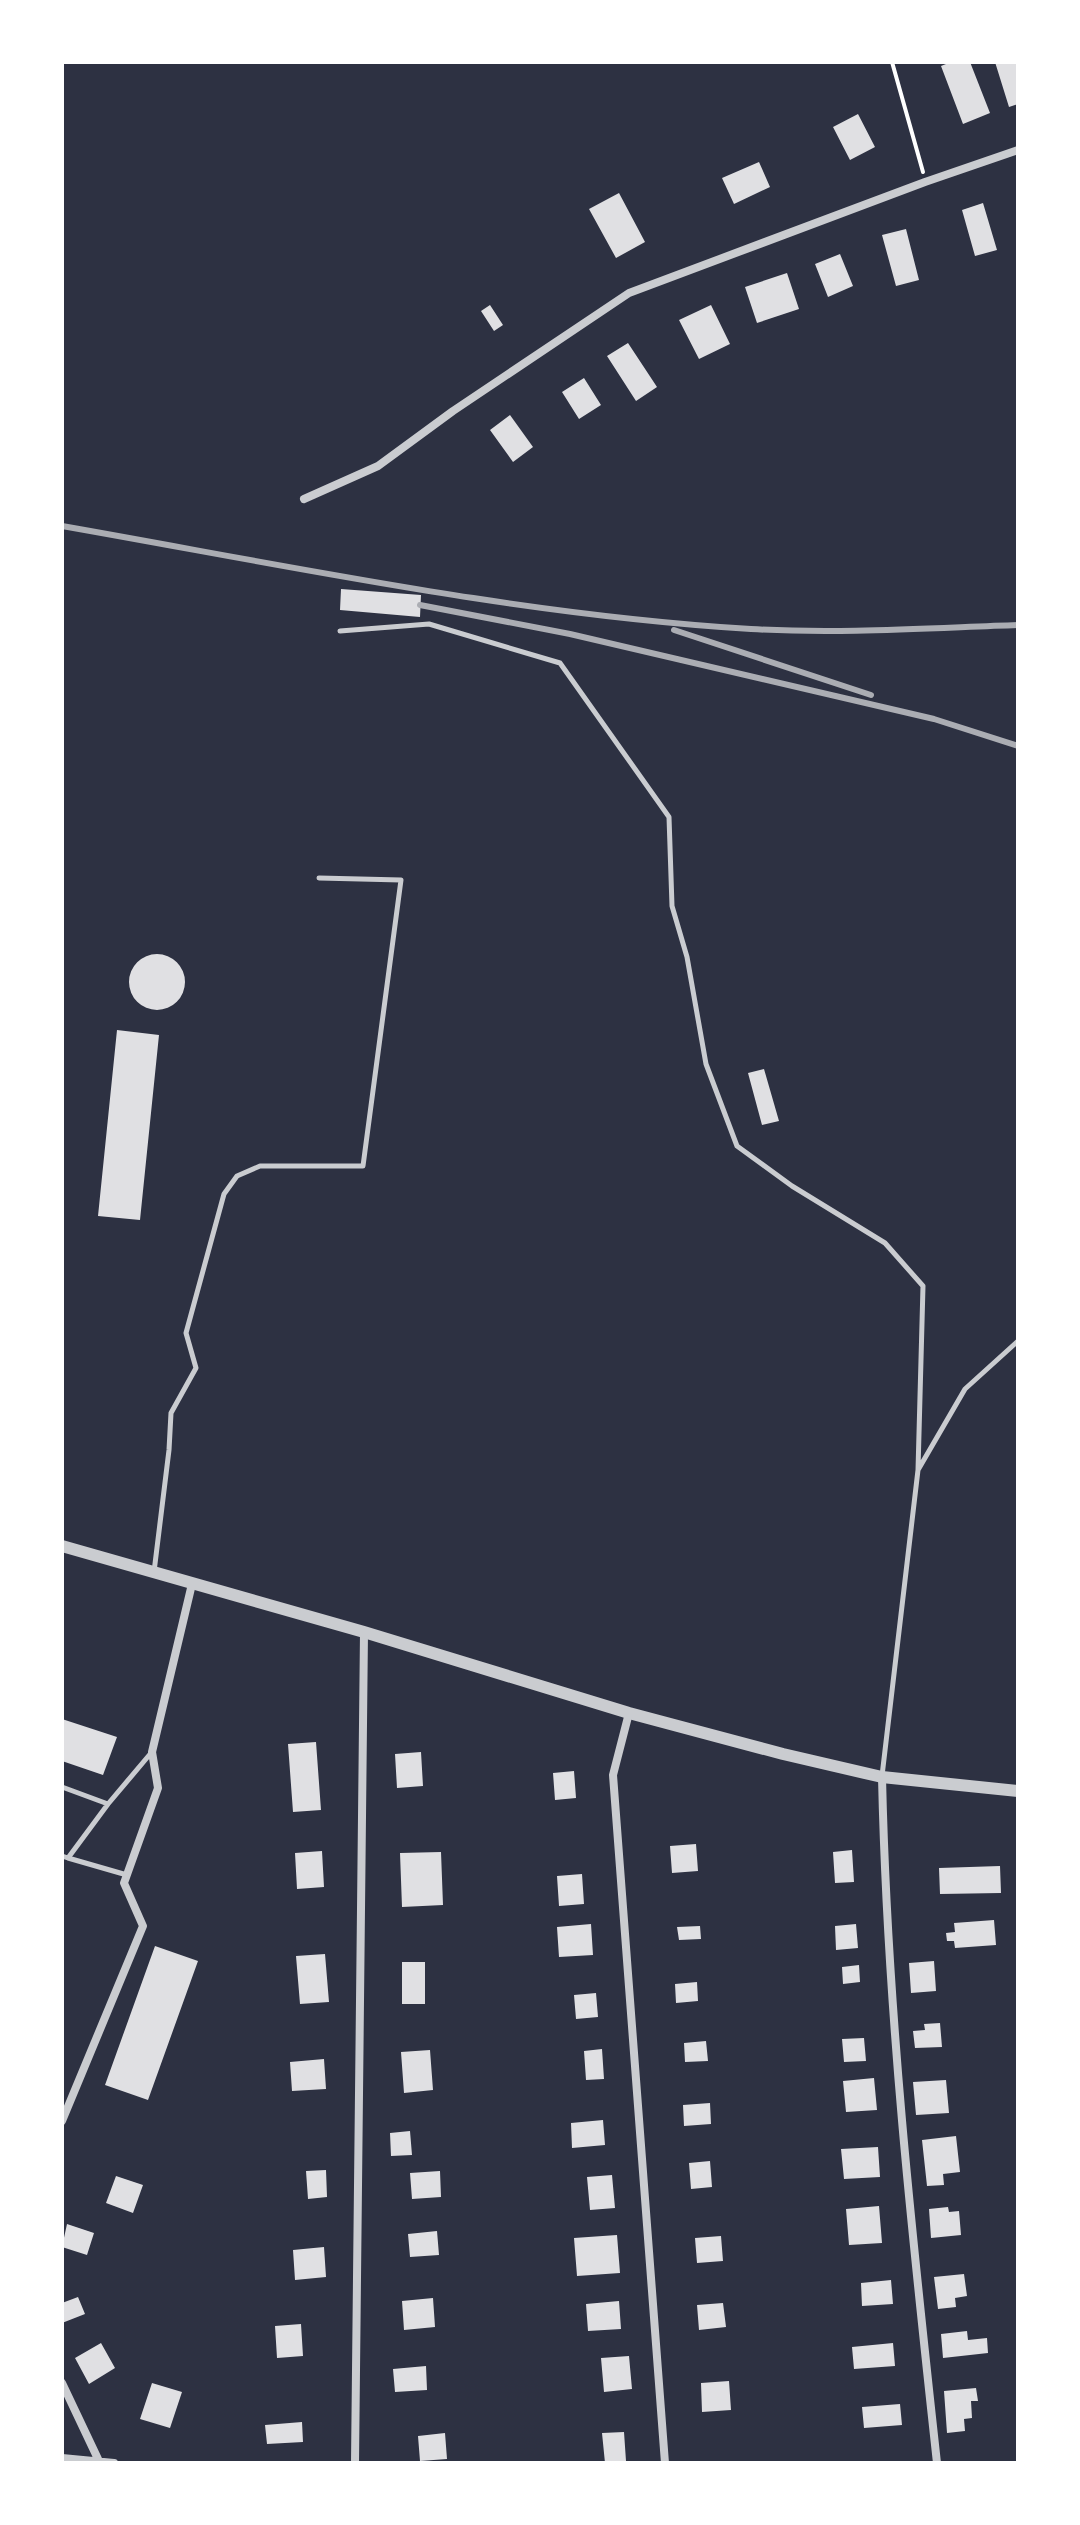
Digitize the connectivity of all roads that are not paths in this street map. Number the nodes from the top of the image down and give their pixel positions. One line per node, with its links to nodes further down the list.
1 (1018, 150): 2 (street)
2 (304, 499)
3 (340, 631): 6 (lane)
4 (319, 878): 8 (lane)
5 (1018, 1341): 6 (lane)
6 (918, 1470): 13 (lane)
7 (62, 1546): 8 (street)
8 (154, 1573): 9 (street)
9 (192, 1584): 10 (street); 12 (street)
10 (364, 1632): 11 (street); 24 (street)
11 (629, 1713): 13 (street); 25 (street)
12 (152, 1752): 16 (lane); 18 (street)
13 (882, 1777): 15 (street); 26 (street)
14 (62, 1787): 16 (lane)
15 (1018, 1791)
16 (108, 1804): 17 (lane)
17 (65, 1857): 18 (lane)
18 (127, 1875): 19 (street)
19 (62, 2118)
20 (62, 2383): 22 (street)
21 (62, 2458): 22 (street)
22 (98, 2461): 23 (street)
23 (114, 2463)
24 (355, 2463)
25 (665, 2463)
26 (937, 2463)

